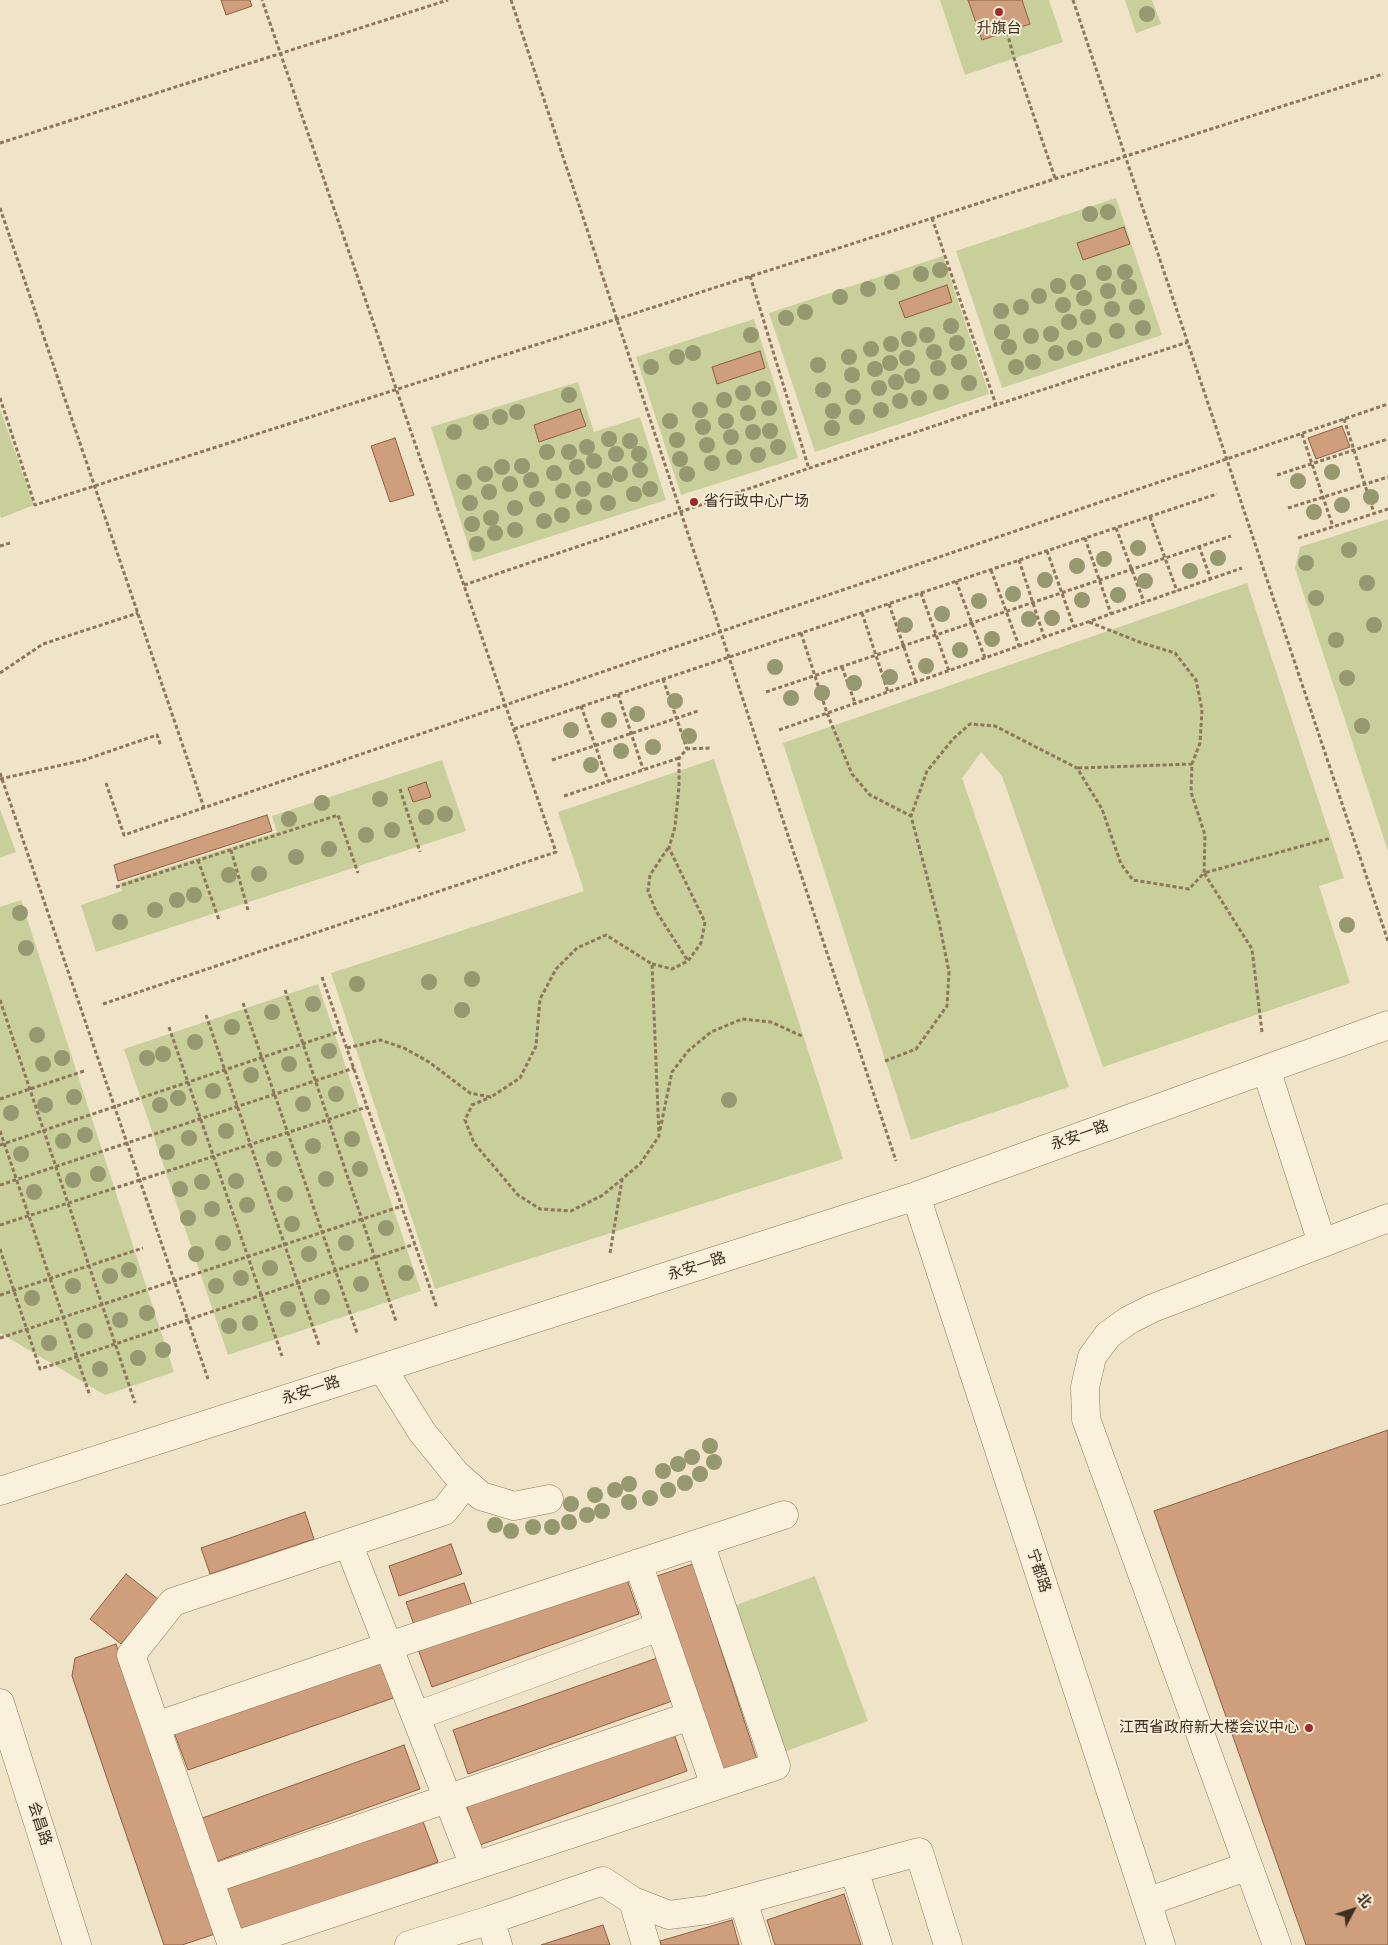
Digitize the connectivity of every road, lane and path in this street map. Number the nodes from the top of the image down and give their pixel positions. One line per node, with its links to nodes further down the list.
1 (262, 0): 6 (path)
2 (448, 0): 6 (path)
3 (511, 0): 14 (path)
4 (1073, 0): 9 (path)
5 (1007, 32): 10 (path)
6 (280, 54): 8 (path); 16 (path)
7 (1383, 74): 9 (path)
8 (0, 144)
9 (1125, 156): 10 (path); 15 (path)
10 (1055, 179): 12 (path)
11 (0, 208): 30 (path)
12 (932, 218): 13 (path); 19 (path)
13 (750, 276): 14 (path); 26 (path)
14 (616, 319): 16 (path); 35 (path)
15 (1188, 342): 19 (path); 24 (path)
16 (396, 389): 30 (path); 55 (path)
17 (0, 398): 30 (path)
18 (1388, 404): 20 (path)
19 (996, 405): 26 (path)
20 (1344, 420): 21 (path); 23 (path)
21 (1302, 434): 24 (path); 25 (path)
22 (1388, 439): 23 (path)
23 (1353, 450): 25 (path); 29 (path)
24 (1227, 459): 69 (path); 123 (path)
25 (1312, 463): 27 (path); 32 (path)
26 (809, 469): 35 (path)
27 (1277, 475)
28 (1388, 476): 29 (path)
29 (1365, 484): 32 (path); 36 (path)
30 (95, 486): 63 (path)
31 (1217, 494): 37 (path)
32 (1323, 497): 33 (path); 38 (path)
33 (1288, 508)
34 (1388, 508): 36 (path)
35 (681, 512): 55 (path); 69 (path)
36 (1374, 513): 38 (path)
37 (1150, 517): 39 (path); 47 (path)
38 (1333, 527): 42 (path)
39 (1116, 528): 41 (path); 50 (path)
40 (1231, 536): 45 (path)
41 (1085, 538): 46 (path); 52 (path)
42 (1298, 538)
43 (10, 543): 44 (path)
44 (0, 546)
45 (1199, 546): 47 (path); 53 (path)
46 (1047, 551): 48 (path); 57 (path)
47 (1164, 558): 50 (path); 56 (path)
48 (1019, 560): 51 (path); 60 (path)
49 (1242, 568): 53 (path)
50 (1131, 569): 52 (path); 59 (path)
51 (991, 570): 54 (path); 62 (path)
52 (1100, 580): 57 (path); 65 (path)
53 (1211, 580): 56 (path)
54 (956, 581): 58 (path); 67 (path)
55 (464, 585): 88 (path)
56 (1177, 591): 59 (path)
57 (1062, 592): 60 (path); 68 (path)
58 (921, 593): 61 (path); 71 (path)
59 (1144, 602): 65 (path)
60 (1032, 603): 62 (path); 72 (path)
61 (889, 604): 64 (path); 73 (path)
62 (1006, 612): 67 (path); 74 (path)
63 (138, 613): 80 (path); 111 (path)
64 (862, 613): 70 (path); 75 (path)
65 (1111, 614): 66 (path)
66 (1089, 622): 68 (path); 102 (path)
67 (972, 623): 71 (path); 77 (path)
68 (1074, 627): 72 (path)
69 (720, 632): 76 (path); 88 (path)
70 (801, 633): 76 (path); 81 (path)
71 (936, 636): 73 (path); 79 (path)
72 (1044, 637): 74 (path)
73 (904, 646): 75 (path); 83 (path)
74 (1018, 646): 77 (path)
75 (876, 656): 78 (path); 85 (path)
76 (729, 657): 82 (path); 164 (path)
77 (986, 658): 79 (path)
78 (842, 667): 81 (path); 87 (path)
79 (949, 670): 83 (path)
80 (0, 673)
81 (815, 676): 84 (path); 91 (path)
82 (663, 679): 86 (path); 92 (path)
83 (916, 682): 85 (path)
84 (766, 692)
85 (888, 692): 87 (path)
86 (618, 694): 89 (path); 95 (path)
87 (855, 703): 91 (path)
88 (505, 705): 93 (path); 111 (path)
89 (581, 706): 93 (path); 96 (path)
90 (698, 711): 92 (path)
91 (827, 713): 94 (path); 112 (path)
92 (677, 719): 95 (path); 99 (path)
93 (514, 729): 130 (path)
94 (778, 730)
95 (631, 733): 96 (path); 104 (path)
96 (595, 745): 101 (path); 107 (path)
97 (161, 746): 106 (path)
98 (711, 748): 99 (path)
99 (687, 749): 100 (path)
100 (679, 758): 104 (path); 114 (path)
101 (552, 760)
102 (1192, 764): 103 (path); 119 (path)
103 (1077, 768): 112 (path); 119 (path)
104 (643, 769): 107 (path)
105 (0, 773): 106 (path)
106 (1, 779): 151 (path)
107 (608, 781): 110 (path)
108 (106, 783): 111 (path)
109 (400, 790): 116 (path)
110 (564, 796)
111 (204, 808)
112 (911, 816): 140 (path)
113 (1331, 838): 119 (path)
114 (669, 848): 124 (path); 124 (path)
115 (231, 850): 117 (path); 118 (path); 121 (path)
116 (420, 852)
117 (198, 860): 120 (path); 122 (path)
118 (358, 873)
119 (1204, 873): 135 (path)
120 (116, 887)
121 (248, 910)
122 (219, 920)
123 (1388, 941)
124 (688, 961): 125 (path)
125 (652, 964): 149 (path); 159 (path)
126 (322, 976): 134 (path)
127 (285, 990): 137 (path)
128 (0, 1000): 147 (path)
129 (243, 1003): 139 (path)
130 (103, 1004)
131 (206, 1016): 143 (path)
132 (1388, 1025): 142 (street, 永安一路)
133 (169, 1027): 146 (path)
134 (341, 1031): 137 (path); 138 (path)
135 (1262, 1032)
136 (804, 1037): 159 (path)
137 (303, 1044): 139 (path); 145 (path)
138 (347, 1048): 141 (path); 149 (path)
139 (262, 1058): 143 (path); 148 (path)
140 (885, 1061)
141 (354, 1068): 145 (path); 153 (path)
142 (1266, 1069): 170 (street, 永安一路); 178 (street)
143 (225, 1070): 146 (path); 152 (path)
144 (84, 1071): 147 (path)
145 (316, 1081): 148 (path); 155 (path)
146 (188, 1083): 151 (path); 154 (path)
147 (30, 1090): 150 (path); 157 (path)
148 (274, 1095): 152 (path); 158 (path)
149 (491, 1097): 167 (path)
150 (0, 1099)
151 (115, 1107): 157 (path); 160 (path)
152 (237, 1107): 154 (path); 161 (path)
153 (367, 1107): 155 (path); 172 (path)
154 (200, 1119): 160 (path); 163 (path)
155 (328, 1119): 158 (path); 175 (path)
156 (0, 1131): 162 (path)
157 (44, 1131): 162 (path); 165 (path)
158 (287, 1132): 161 (path); 177 (path)
159 (659, 1136): 167 (path)
160 (127, 1143): 165 (path); 168 (path)
161 (250, 1144): 163 (path); 179 (path)
162 (2, 1145): 166 (path)
163 (213, 1156): 168 (path); 184 (path)
164 (896, 1161)
165 (55, 1166): 166 (path); 171 (path)
166 (17, 1179): 169 (path); 173 (path)
167 (622, 1179): 183 (path)
168 (140, 1180): 171 (path); 189 (path)
169 (0, 1185)
170 (916, 1196): 206 (street, 永安一路); 229 (street, 宁都路)
171 (68, 1203): 173 (path); 186 (path)
172 (402, 1206): 175 (path); 180 (path)
173 (29, 1216): 176 (path); 188 (path)
174 (1388, 1218): 178 (street)
175 (362, 1219): 177 (path); 185 (path)
176 (0, 1225)
177 (322, 1232): 179 (path); 187 (path)
178 (1322, 1243): 225 (street)
179 (284, 1244): 184 (path); 190 (path)
180 (415, 1244): 185 (path); 195 (path)
181 (143, 1248): 186 (path)
182 (0, 1249): 191 (path)
183 (610, 1253)
184 (247, 1256): 189 (path); 193 (path)
185 (375, 1257): 187 (path); 198 (path)
186 (89, 1266): 188 (path); 194 (path)
187 (335, 1270): 190 (path); 200 (path)
188 (50, 1278): 191 (path); 196 (path)
189 (174, 1281): 194 (path); 197 (path)
190 (298, 1283): 193 (path); 203 (path)
191 (14, 1291): 192 (path); 199 (path)
192 (0, 1295)
193 (261, 1295): 197 (path); 205 (path)
194 (102, 1304): 196 (path); 202 (path)
195 (437, 1308)
196 (64, 1317): 199 (path); 204 (path)
197 (188, 1319): 202 (path); 207 (path)
198 (396, 1321)
199 (27, 1329): 201 (path); 204 (path)
200 (357, 1333)
201 (0, 1338)
202 (115, 1344): 204 (path); 209 (path)
203 (319, 1345)
204 (77, 1356): 208 (path)
205 (282, 1356)
206 (382, 1368): 210 (street); 211 (street, 永安一路)
207 (208, 1379)
208 (90, 1396)
209 (135, 1402)
210 (466, 1483): 212 (street); 214 (street)
211 (0, 1491)
212 (549, 1499)
213 (784, 1515): 215 (street)
214 (348, 1543): 218 (street); 222 (street)
215 (700, 1543): 216 (street); 223 (street)
216 (638, 1563): 217 (street); 218 (street)
217 (659, 1627): 220 (street); 221 (street)
218 (389, 1646): 220 (street); 222 (street)
219 (0, 1703): 233 (street, 会昌路)
220 (416, 1716): 224 (street)
221 (690, 1716): 223 (street); 224 (street)
222 (156, 1726): 228 (street)
223 (715, 1786): 226 (street)
224 (448, 1798): 226 (street); 228 (street)
225 (1245, 1858): 229 (street); 243 (street)
226 (474, 1866): 235 (street)
227 (854, 1870): 231 (street); 240 (street); 241 (street)
228 (209, 1880): 234 (street)
229 (1144, 1894): 242 (street, 宁都路)
230 (633, 1901): 231 (street); 232 (street); 238 (street)
231 (743, 1901): 239 (street)
232 (490, 1920): 236 (street); 237 (street)
233 (77, 1945)
234 (232, 1945)
235 (236, 1945)
236 (409, 1945)
237 (498, 1945)
238 (646, 1945)
239 (757, 1945)
240 (878, 1945)
241 (948, 1945)
242 (1161, 1945)
243 (1277, 1945)

